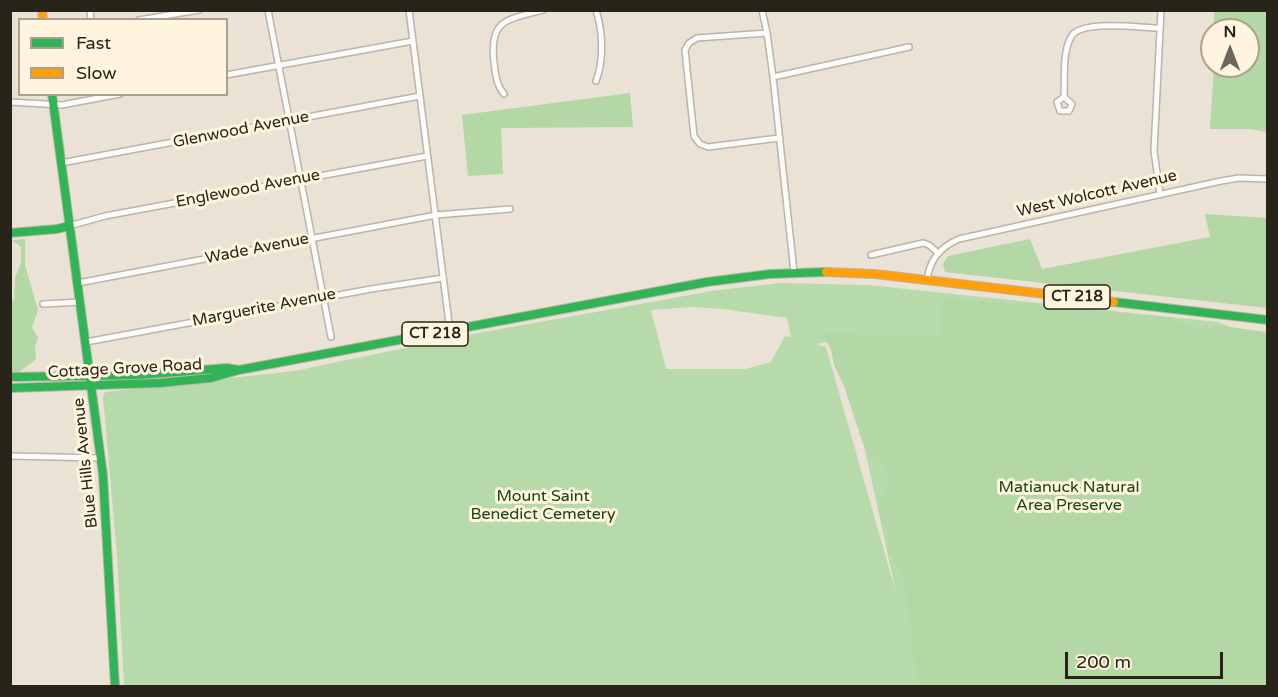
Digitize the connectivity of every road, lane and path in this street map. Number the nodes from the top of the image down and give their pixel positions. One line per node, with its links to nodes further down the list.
1 (199, 10): 8 (street)
2 (268, 10): 13 (street)
3 (409, 10): 11 (street)
4 (543, 10): 17 (street)
5 (597, 10): 16 (street)
6 (762, 10): 10 (street)
7 (1161, 10): 9 (street)
8 (151, 18)
9 (1160, 28): 21 (street); 30 (street)
10 (767, 33): 15 (street); 25 (street)
11 (413, 41): 13 (street); 20 (street)
12 (909, 47): 15 (street)
13 (279, 66): 14 (street); 24 (street)
14 (228, 75)
15 (773, 77): 25 (street)
16 (596, 81)
17 (504, 94)
18 (52, 96): 23 (main road, Blue Hills Avenue)
19 (108, 96): 23 (street)
20 (420, 96): 24 (street, Glenwood Avenue); 26 (street)
21 (1064, 97)
22 (10, 102): 23 (street)
23 (53, 105): 27 (main road, Blue Hills Avenue)
24 (289, 121): 27 (street, Glenwood Avenue); 29 (street)
25 (779, 138): 38 (street)
26 (428, 156): 29 (street, Englewood Avenue); 32 (street)
27 (61, 163): 33 (main road, Blue Hills Avenue)
28 (1268, 179): 30 (street, West Wolcott Avenue)
29 (300, 180): 33 (street, Englewood Avenue); 35 (street)
30 (1160, 194): 36 (street, West Wolcott Avenue)
31 (510, 209): 32 (street, Wade Avenue)
32 (435, 215): 35 (street, Wade Avenue); 39 (street)
33 (69, 226): 34 (main road); 41 (main road, Blue Hills Avenue)
34 (10, 233)
35 (311, 238): 41 (street, Wade Avenue); 42 (street)
36 (938, 253): 37 (street); 40 (street)
37 (871, 255)
38 (794, 272): 40 (main road, CT 218); 46 (main road, Cottage Grove Road / CT 218)
39 (443, 278): 42 (street, Marguerite Avenue); 46 (street)
40 (927, 280): 45 (main road, CT 218)
41 (78, 283): 43 (main road, Blue Hills Avenue)
42 (323, 297): 47 (street); 48 (street, Marguerite Avenue)
43 (80, 302): 44 (street); 48 (main road, Blue Hills Avenue)
44 (43, 304)
45 (1268, 320)
46 (450, 331): 49 (main road, Cottage Grove Road / CT 218)
47 (331, 337)
48 (86, 342): 50 (main road, Blue Hills Avenue)
49 (239, 370): 50 (main road, Cottage Grove Road / CT 218); 52 (main road, Cottage Grove Road / CT 218)
50 (91, 376): 51 (main road, Cottage Grove Road / CT 218); 52 (main road, Blue Hills Avenue)
51 (10, 377)
52 (92, 386): 53 (main road, Cottage Grove Road / CT 218); 55 (main road, Blue Hills Avenue)
53 (10, 388)
54 (10, 456): 55 (street)
55 (101, 458): 56 (main road, Blue Hills Avenue)
56 (115, 687)

